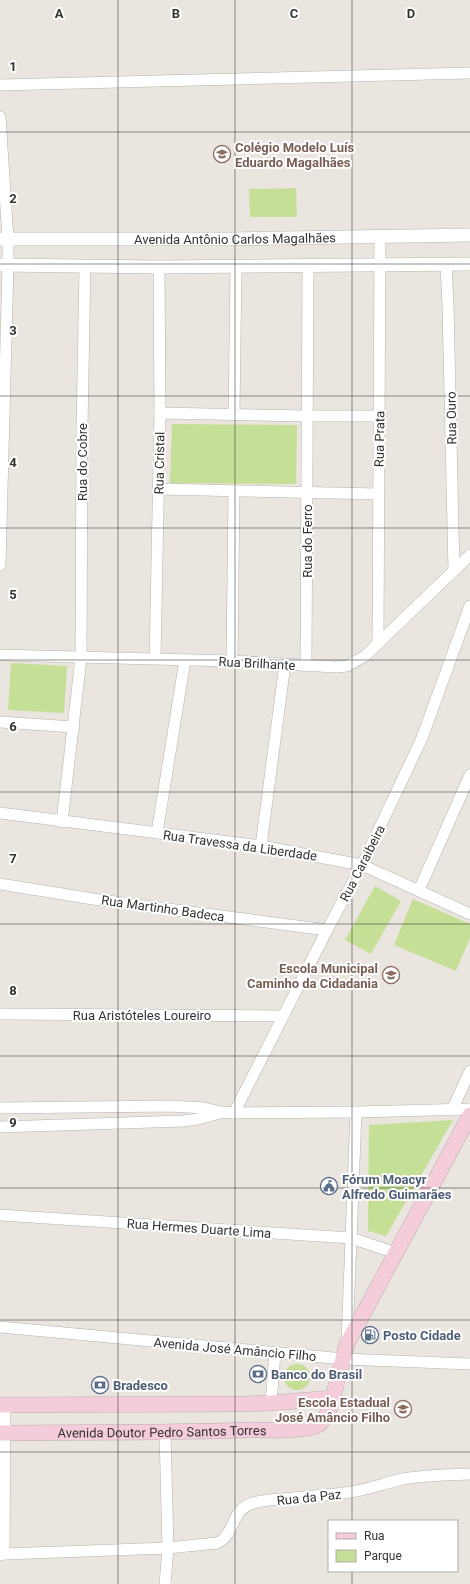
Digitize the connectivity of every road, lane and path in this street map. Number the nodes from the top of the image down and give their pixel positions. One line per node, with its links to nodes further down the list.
1 (470, 73): 2 (street)
2 (0, 85)
3 (0, 117): 6 (street)
4 (470, 235): 5 (street, Avenida Antônio Carlos Magalhães)
5 (380, 237): 6 (street, Avenida Antônio Carlos Magalhães); 13 (street, Rua Prata)
6 (4, 239): 8 (street)
7 (470, 264): 9 (street)
8 (4, 265): 10 (street); 24 (street)
9 (446, 265): 13 (street); 25 (street, Rua Ouro)
10 (85, 266): 14 (street); 29 (street, Rua do Cobre)
11 (236, 266): 12 (street); 14 (street); 16 (street)
12 (308, 266): 13 (street); 17 (street, Rua do Ferro)
13 (380, 266): 18 (street, Rua Prata)
14 (159, 267): 15 (street, Rua Cristal)
15 (160, 413): 16 (street); 19 (street, Rua Cristal)
16 (234, 415): 17 (street)
17 (308, 416): 18 (street); 21 (street, Rua do Ferro)
18 (379, 416): 22 (street, Rua Prata)
19 (158, 489): 20 (street); 30 (street, Rua Cristal)
20 (234, 491): 21 (street); 32 (street)
21 (307, 492): 22 (street); 34 (street, Rua do Ferro)
22 (378, 494): 27 (street, Rua Prata)
23 (470, 555): 25 (street, Rua Brilhante)
24 (0, 564)
25 (454, 571): 27 (street, Rua Brilhante)
26 (470, 606): 42 (street, Rua Caraibeira)
27 (378, 641): 34 (street, Rua Brilhante)
28 (0, 655): 29 (street, Rua Brilhante)
29 (80, 658): 30 (street, Rua Brilhante); 36 (street, Rua do Cobre)
30 (155, 658): 31 (street, Rua Brilhante)
31 (185, 660): 32 (street, Rua Brilhante); 40 (street)
32 (232, 661): 33 (street, Rua Brilhante)
33 (285, 664): 34 (street, Rua Brilhante); 41 (street)
34 (306, 666)
35 (0, 722): 36 (street)
36 (74, 728): 39 (street, Rua do Cobre)
37 (470, 775): 44 (street)
38 (0, 813): 39 (street, Rua Travessa da Liberdade)
39 (62, 822): 40 (street, Rua Travessa da Liberdade)
40 (157, 833): 41 (street, Rua Travessa da Liberdade)
41 (261, 846): 42 (street, Rua Travessa da Liberdade)
42 (362, 865): 44 (street, Rua Travessa da Liberdade); 46 (street, Rua Caraibeira)
43 (0, 884): 46 (street, Rua Martinho Badeca)
44 (419, 890): 45 (street, Rua Travessa da Liberdade)
45 (470, 914)
46 (327, 930): 48 (street, Rua Caraibeira)
47 (0, 1014): 48 (street, Rua Aristóteles Loureiro)
48 (284, 1016): 55 (street, Rua Caraibeira)
49 (470, 1071): 52 (street)
50 (0, 1108): 53 (street)
51 (470, 1109): 52 (street)
52 (452, 1110): 54 (street)
53 (221, 1112): 55 (street); 57 (street)
54 (356, 1112): 55 (street); 59 (street)
55 (234, 1113)
56 (470, 1115): 60 (main road)
57 (0, 1127)
58 (0, 1214): 59 (street, Rua Hermes Duarte Lima)
59 (351, 1238): 60 (street, Rua Hermes Duarte Lima); 62 (street)
60 (396, 1252): 62 (main road)
61 (0, 1327): 63 (street, Avenida José Amâncio Filho)
62 (347, 1344): 64 (main road)
63 (275, 1353): 64 (street, Avenida José Amâncio Filho); 67 (street)
64 (344, 1360): 65 (street, Avenida José Amâncio Filho); 66 (main road)
65 (470, 1364)
66 (333, 1398): 67 (main road, Avenida Doutor Pedro Santos Torres); 70 (main road, Avenida Doutor Pedro Santos Torres)
67 (271, 1403): 68 (main road, Avenida Doutor Pedro Santos Torres)
68 (3, 1405): 69 (street)
69 (3, 1433): 70 (main road, Avenida Doutor Pedro Santos Torres); 73 (street)
70 (165, 1433): 72 (street)
71 (470, 1474): 72 (street, Rua da Paz)
72 (168, 1548): 73 (street); 74 (street)
73 (2, 1554)
74 (165, 1584)

